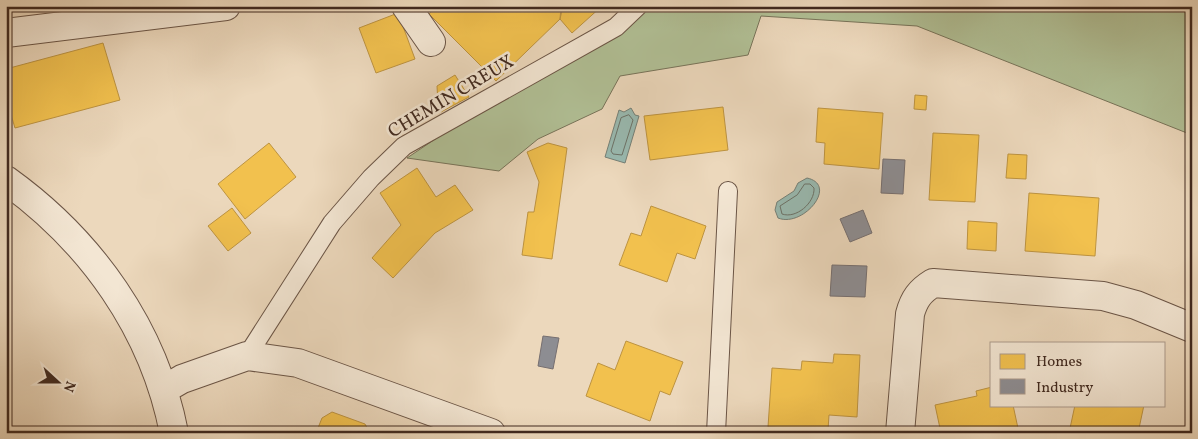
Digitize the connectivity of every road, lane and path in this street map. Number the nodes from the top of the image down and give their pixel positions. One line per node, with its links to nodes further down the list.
1 (226, 6): 4 (street)
2 (406, 6): 5 (street)
3 (638, 6): 9 (lane, CHEMIN CREUX)
4 (6, 33)
5 (431, 42)
6 (6, 180): 10 (street)
7 (728, 191): 13 (lane)
8 (1192, 328): 14 (street)
9 (247, 356): 10 (street); 12 (street)
10 (163, 390): 11 (street)
11 (174, 433)
12 (490, 433)
13 (716, 433)
14 (900, 433)

